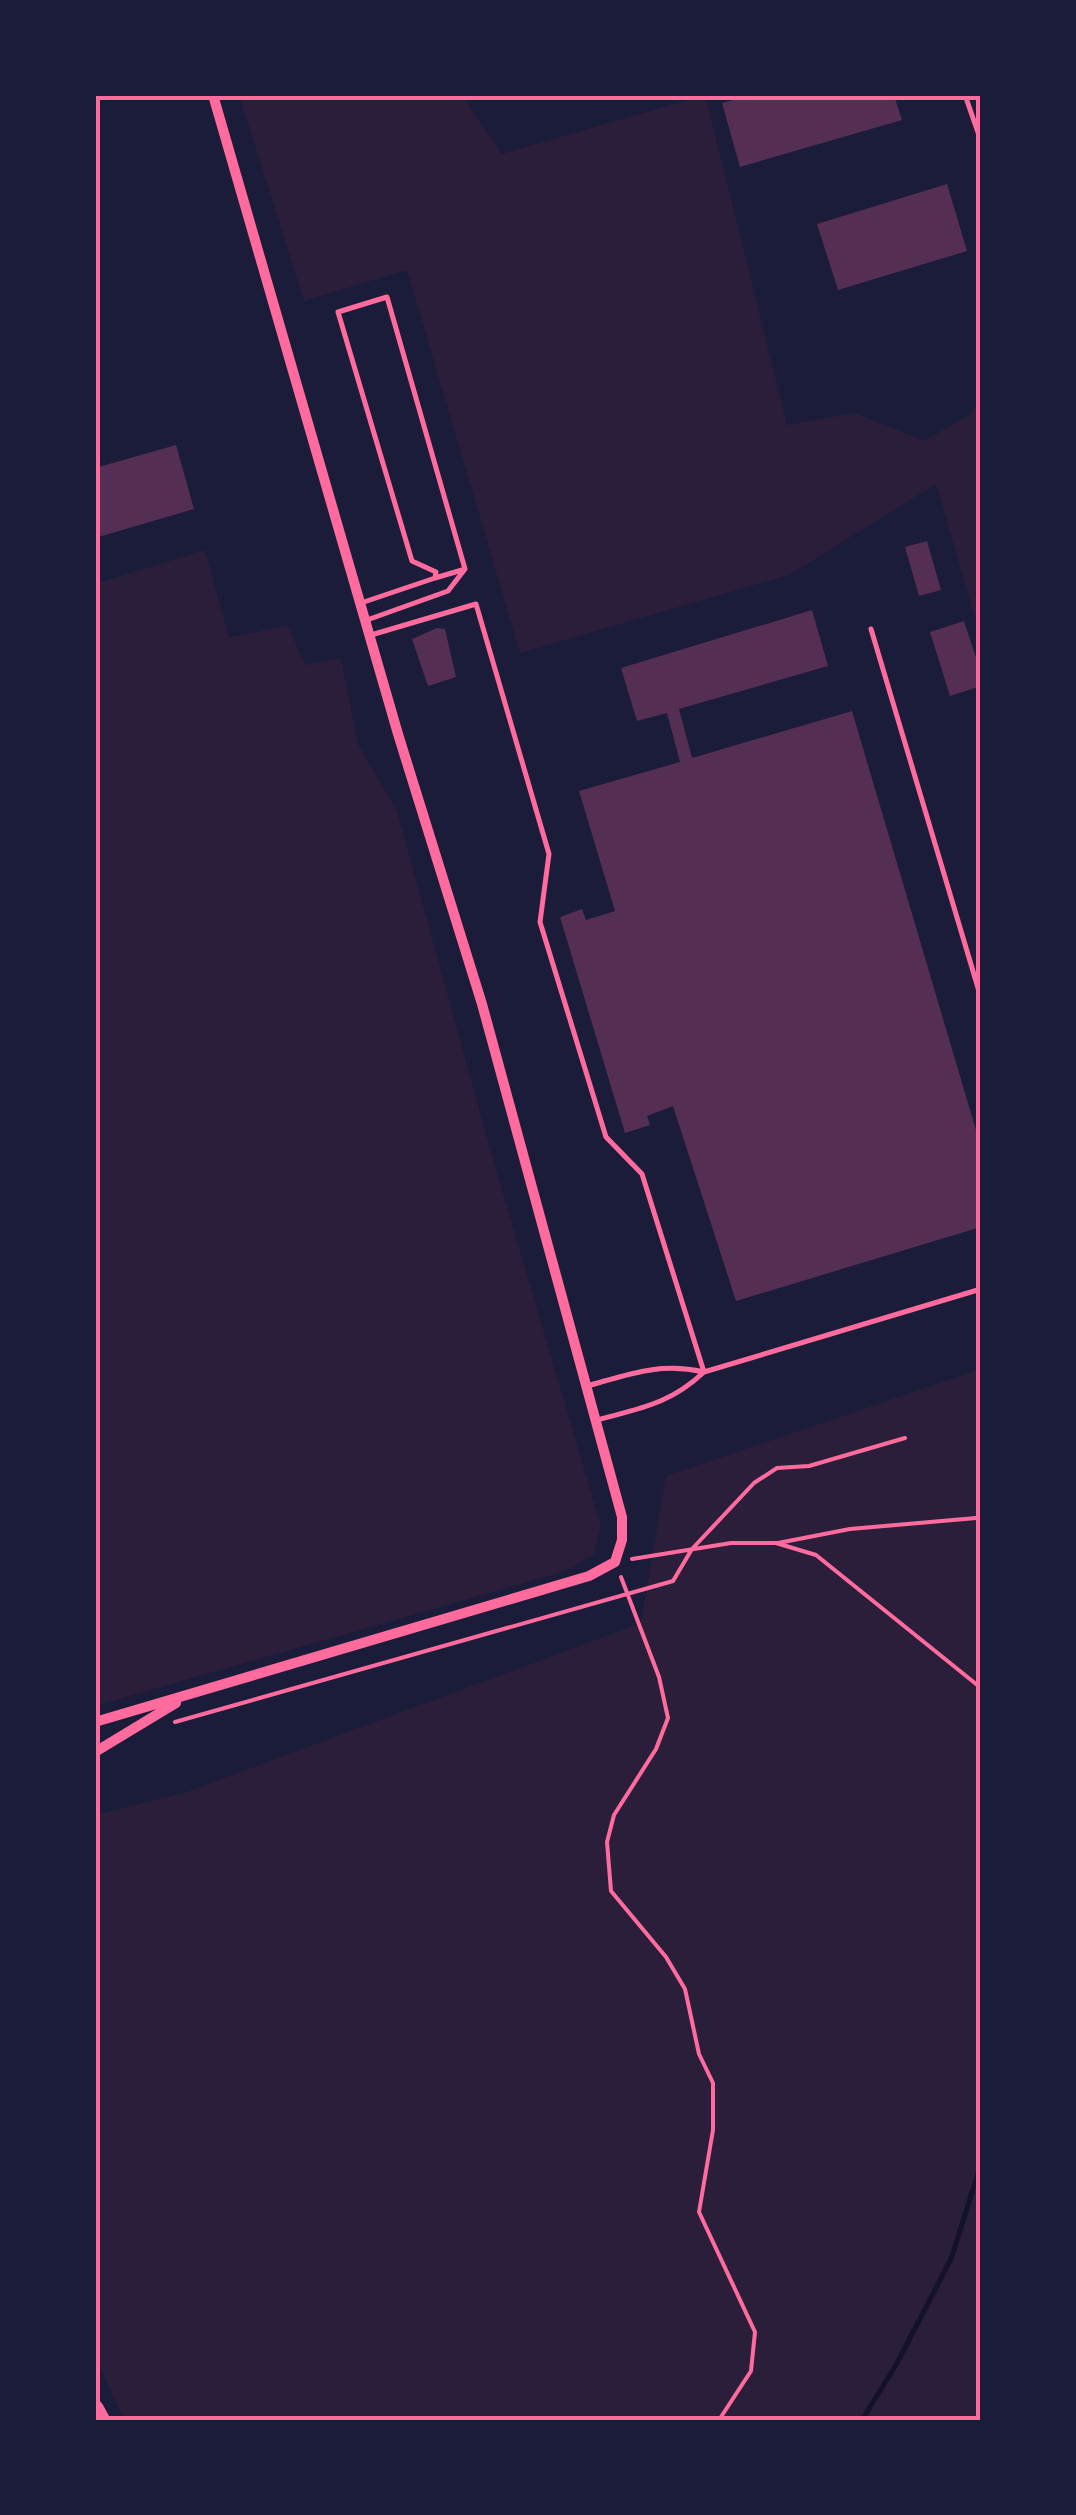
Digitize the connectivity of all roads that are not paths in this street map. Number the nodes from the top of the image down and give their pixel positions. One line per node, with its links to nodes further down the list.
1 (213, 95): 6 (street)
2 (965, 95): 3 (lane)
3 (981, 141)
4 (465, 569): 5 (lane); 5 (lane); 7 (lane)
5 (435, 578): 6 (lane)
6 (361, 603): 7 (street)
7 (366, 620): 9 (street)
8 (871, 629): 10 (lane)
9 (370, 635): 12 (lane); 13 (street)
10 (981, 998)
11 (981, 1289): 12 (lane)
12 (704, 1372): 13 (lane); 14 (lane)
13 (588, 1386): 14 (street)
14 (597, 1420): 15 (street)
15 (190, 1695): 16 (street); 17 (street)
16 (95, 1722)
17 (95, 1752)
18 (95, 2408): 19 (main road)
19 (101, 2420)

